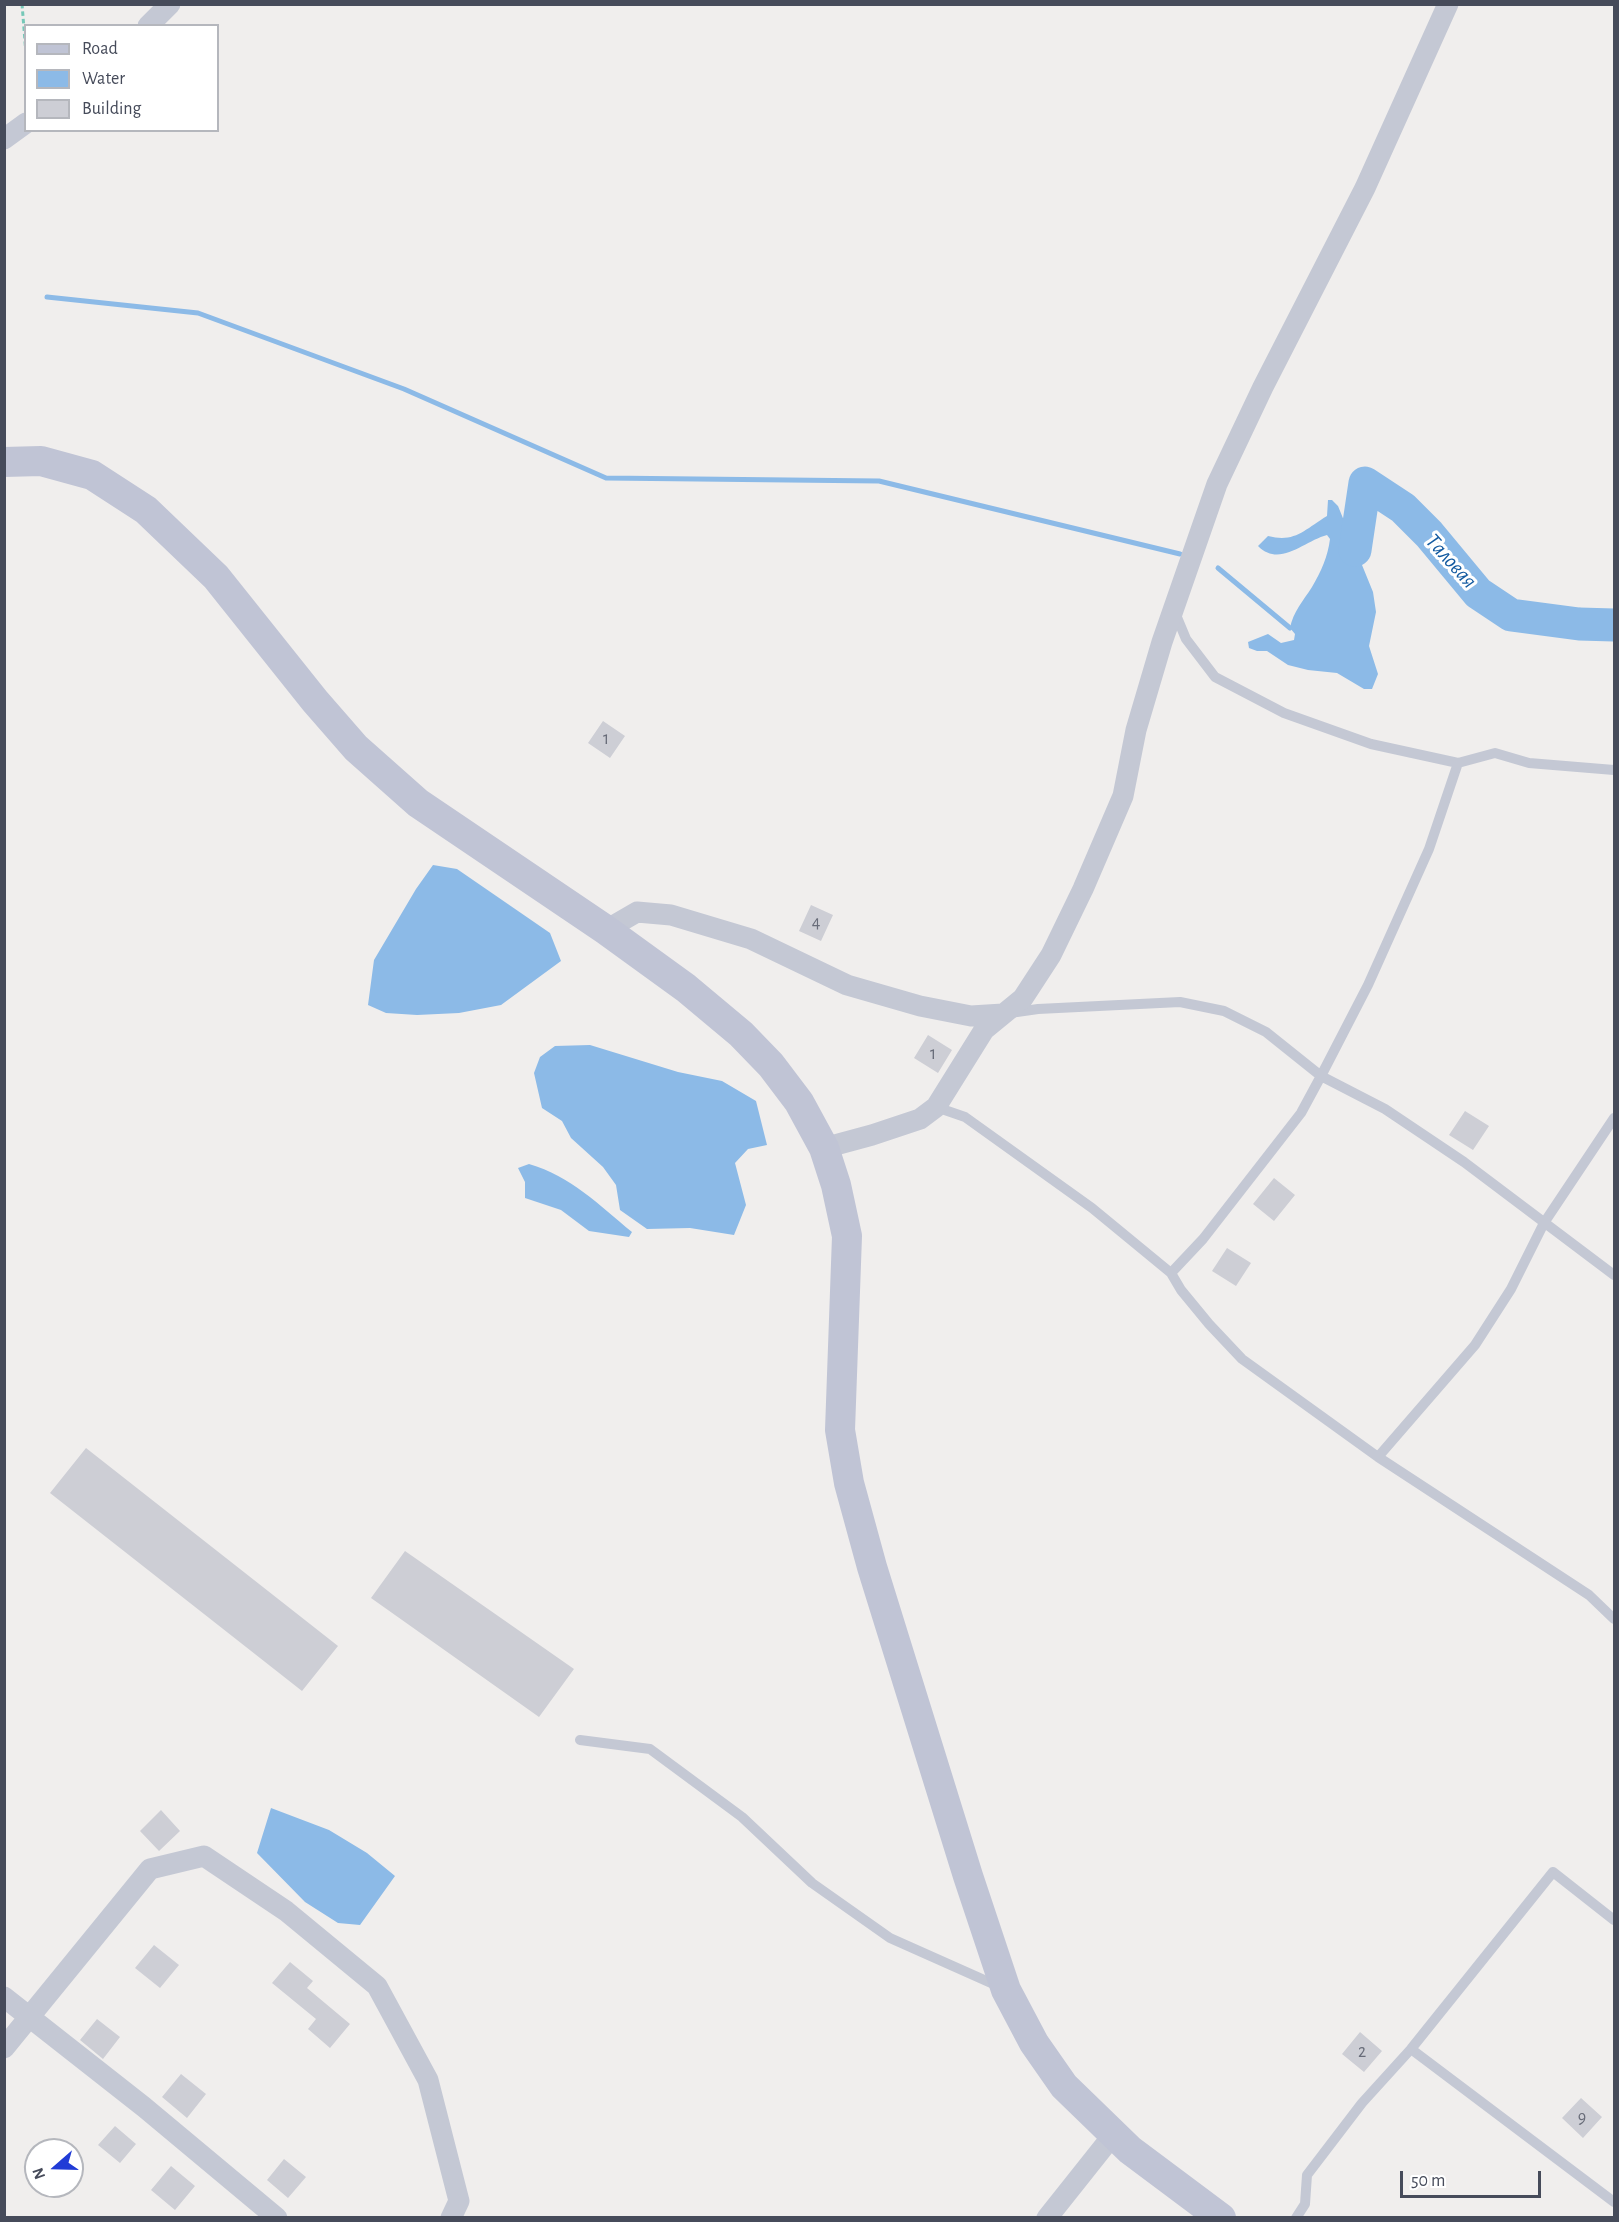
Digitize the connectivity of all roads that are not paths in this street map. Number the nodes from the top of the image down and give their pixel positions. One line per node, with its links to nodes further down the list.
1 (170, 4): 3 (street)
2 (1448, 4): 7 (street)
3 (150, 24)
4 (24, 124): 5 (street)
5 (4, 138)
6 (4, 462): 10 (main road)
7 (1180, 594): 8 (lane); 11 (street)
8 (1458, 763): 9 (lane); 12 (lane)
9 (1614, 770)
10 (606, 930): 11 (street); 15 (main road)
11 (1003, 1014): 12 (lane); 13 (street)
12 (1321, 1076): 16 (lane); 17 (lane)
13 (936, 1107): 15 (street); 17 (lane)
14 (1614, 1118): 16 (lane)
15 (824, 1148): 23 (main road)
16 (1544, 1223): 18 (lane); 19 (lane)
17 (1171, 1273): 19 (lane)
18 (1614, 1275)
19 (1378, 1457): 20 (lane)
20 (1614, 1619)
21 (580, 1740): 23 (lane)
22 (1614, 1920): 27 (lane)
23 (1006, 1990): 28 (main road)
24 (4, 1997): 25 (street)
25 (29, 2018): 26 (street); 30 (street); 31 (street)
26 (4, 2048)
27 (1411, 2049): 29 (lane); 34 (lane)
28 (1113, 2135): 32 (street); 33 (main road)
29 (1614, 2202)
30 (277, 2217)
31 (451, 2217)
32 (1047, 2217)
33 (1221, 2217)
34 (1296, 2217)

